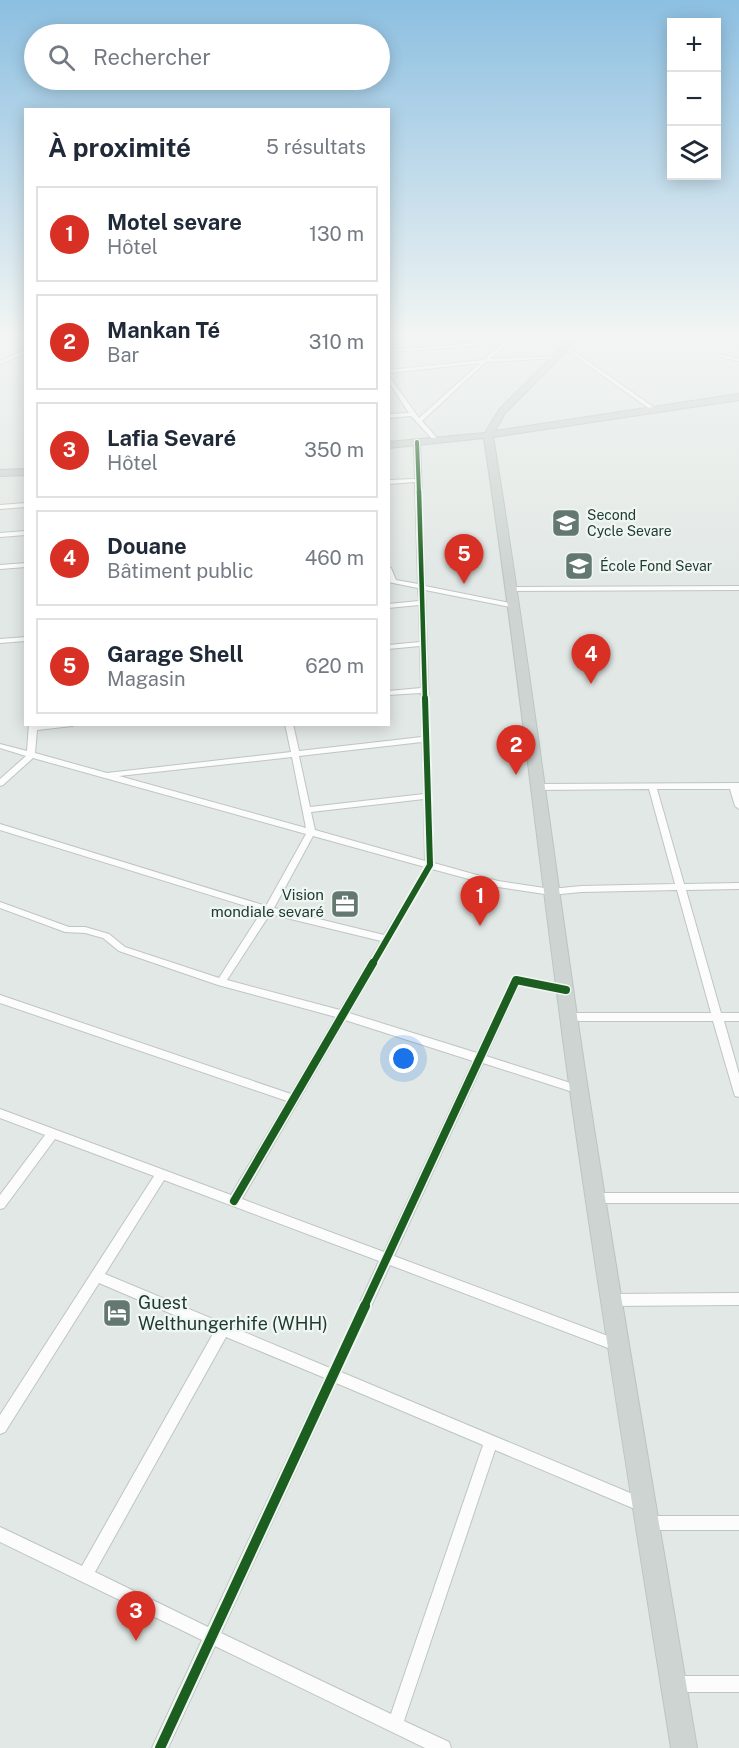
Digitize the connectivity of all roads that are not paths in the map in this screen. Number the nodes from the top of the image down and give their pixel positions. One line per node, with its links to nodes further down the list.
1 (412, 414): 5 (street); 6 (street)
2 (427, 414): 6 (street)
3 (501, 414): 7 (main road)
4 (625, 414): 7 (main road)
5 (390, 416)
6 (419, 421): 8 (street)
7 (488, 435): 8 (main road); 24 (main road)
8 (436, 440): 9 (main road)
9 (417, 442): 10 (main road); 13 (street)
10 (390, 445)
11 (24, 472): 12 (main road)
12 (0, 473)
13 (419, 480): 14 (street); 22 (street)
14 (390, 482)
15 (24, 505): 16 (street)
16 (0, 507)
17 (24, 533): 18 (street)
18 (0, 535)
19 (24, 565): 20 (street)
20 (0, 567)
21 (391, 581): 22 (street)
22 (422, 588): 24 (street); 25 (street)
23 (739, 589): 24 (street)
24 (513, 597): 43 (main road)
25 (423, 603): 26 (street); 29 (street)
26 (390, 606)
27 (24, 639): 28 (street)
28 (0, 641)
29 (424, 644): 30 (street); 31 (street)
30 (390, 647)
31 (425, 690): 32 (street); 35 (street)
32 (390, 693)
33 (33, 726): 38 (street)
34 (289, 726): 37 (street)
35 (426, 739): 37 (street); 44 (street)
36 (0, 746): 38 (street)
37 (295, 754): 39 (street); 46 (street)
38 (31, 755): 39 (street); 40 (street)
39 (104, 776): 48 (street)
40 (0, 783)
41 (652, 786): 42 (street); 43 (street); 50 (street)
42 (736, 786): 45 (street)
43 (537, 787): 52 (main road)
44 (428, 796): 46 (street); 49 (street)
45 (739, 806)
46 (306, 810): 48 (street)
47 (0, 827): 54 (street)
48 (311, 832): 49 (street); 54 (street)
49 (430, 865): 52 (street); 55 (street)
50 (680, 886): 51 (street); 52 (street); 61 (street)
51 (739, 886)
52 (551, 892): 57 (main road)
53 (0, 905): 56 (street)
54 (268, 910): 55 (street); 56 (street)
55 (387, 939): 59 (street)
56 (221, 982): 59 (street)
57 (566, 990): 60 (main road); 63 (street)
58 (0, 999): 66 (street)
59 (343, 1015): 63 (street); 66 (street)
60 (569, 1017): 61 (street); 64 (main road)
61 (717, 1017): 62 (street); 65 (street)
62 (739, 1017)
63 (479, 1058): 64 (street); 74 (street)
64 (579, 1090): 70 (main road)
65 (739, 1093)
66 (294, 1099): 72 (street)
67 (0, 1113): 68 (street)
68 (53, 1133): 69 (street); 73 (street)
69 (162, 1174): 72 (street); 75 (street)
70 (596, 1198): 71 (street); 77 (main road)
71 (739, 1198)
72 (234, 1201): 74 (street)
73 (0, 1204)
74 (387, 1259): 79 (street); 80 (street)
75 (96, 1276): 78 (street); 81 (street)
76 (739, 1299): 77 (street)
77 (611, 1300): 79 (main road)
78 (223, 1329): 80 (street); 86 (street)
79 (618, 1346): 83 (main road)
80 (333, 1376): 82 (street); 87 (street)
81 (0, 1427)
82 (491, 1442): 83 (street); 90 (street)
83 (646, 1514): 84 (street); 88 (main road)
84 (739, 1522)
85 (0, 1533): 86 (street)
86 (85, 1575): 87 (street)
87 (212, 1636): 90 (street); 91 (street)
88 (674, 1684): 89 (street); 93 (main road)
89 (739, 1684)
90 (395, 1725): 92 (street)
91 (160, 1748)
92 (443, 1748)
93 (684, 1748)

